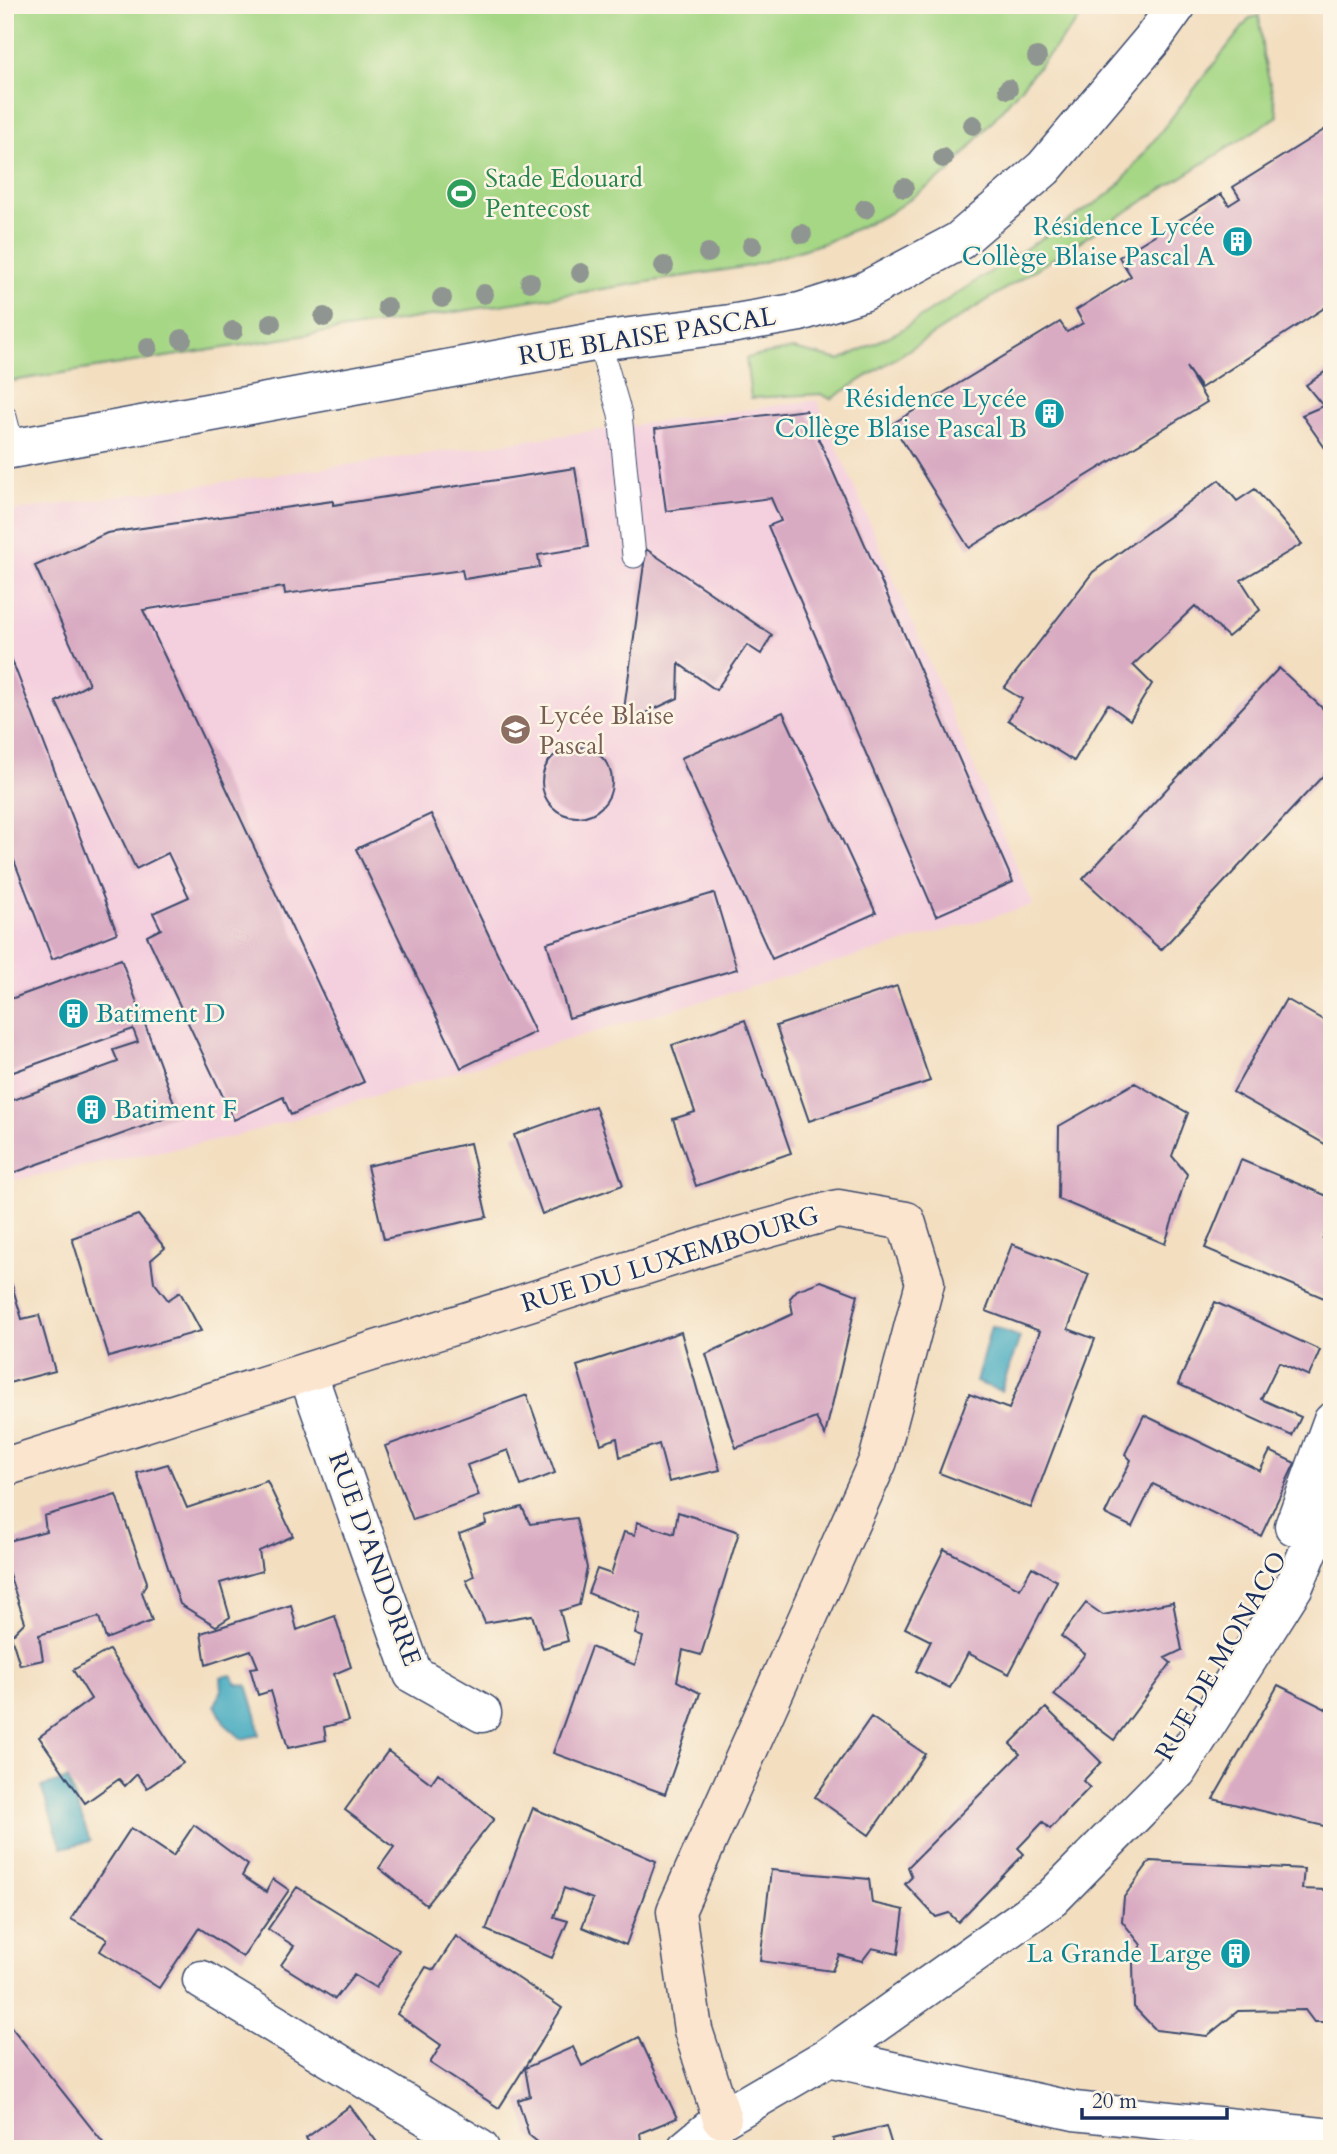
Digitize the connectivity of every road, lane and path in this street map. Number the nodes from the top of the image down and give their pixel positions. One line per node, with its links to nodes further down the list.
1 (1177, 5): 2 (street, RUE BLAISE PASCAL)
2 (599, 341): 3 (street, RUE BLAISE PASCAL); 4 (lane)
3 (8, 438)
4 (634, 556)
5 (307, 1372): 7 (street, RUE DU LUXEMBOURG); 9 (street, RUE D'ANDORRE); 13 (street, RUE DU LUXEMBOURG)
6 (1332, 1422): 10 (street, RUE DE MONACO)
7 (5, 1467)
8 (1332, 1495): 10 (street, RUE DE MONACO)
9 (482, 1713)
10 (1077, 1871): 12 (street, RUE DE MONACO)
11 (202, 1980): 15 (street)
12 (828, 2057): 13 (street, RUE DE MONACO); 14 (street)
13 (722, 2119): 16 (street, RUE DE MONACO)
14 (1332, 2138)
15 (480, 2149)
16 (686, 2149)

